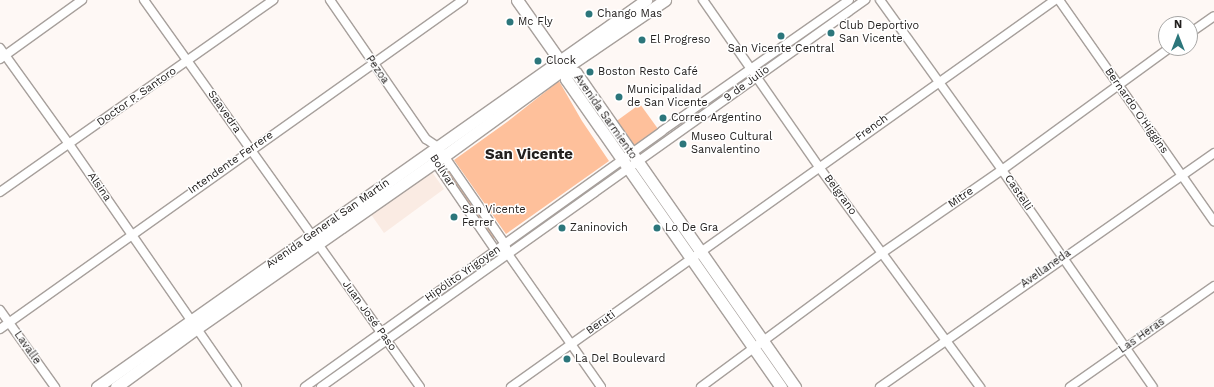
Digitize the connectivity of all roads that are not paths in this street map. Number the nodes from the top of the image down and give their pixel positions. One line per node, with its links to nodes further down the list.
1 (82, 0): 19 (street)
2 (144, 0): 20 (street, Saavedra)
3 (273, 0): 20 (street, Doctor P. Santoro)
4 (330, 0): 21 (street, Pezoa)
5 (463, 0): 21 (street, Intendente Ferrere)
6 (517, 0): 22 (main road, Avenida Sarmiento)
7 (646, 0): 22 (main road)
8 (665, 0): 22 (main road)
9 (703, 0): 23 (street, Belgrano)
10 (849, 0): 23 (street, 9 de Julio)
11 (866, 0): 24 (street, 9 de Julio)
12 (880, 0): 25 (street, Castelli)
13 (1055, 0): 25 (street, French)
14 (1059, 0): 26 (street, Bernardo O'Higgins)
15 (1214, 16): 16 (street)
16 (1198, 27)
17 (0, 48): 19 (street, Alsina)
18 (1158, 56): 26 (street, Mitre)
19 (3, 57): 28 (street, Alsina)
20 (187, 60): 28 (street, Doctor P. Santoro); 29 (street, Saavedra)
21 (373, 64): 27 (street, Pezoa); 29 (street, Intendente Ferrere)
22 (563, 65): 31 (main road, Avenida General San Martín); 32 (main road, Avenida Sarmiento)
23 (750, 70): 24 (street, Belgrano); 32 (street, 9 de Julio)
24 (756, 77): 32 (street, 9 de Julio); 33 (street, Belgrano)
25 (938, 81): 33 (street, French); 34 (street, Castelli)
26 (1118, 85): 34 (street, Mitre); 35 (street, Bernardo O'Higgins)
27 (426, 139): 31 (street, Bolívar)
28 (69, 144): 36 (street, Doctor P. Santoro); 38 (street, Alsina)
29 (250, 149): 38 (street, Intendente Ferrere); 39 (street, Saavedra)
30 (1214, 153): 35 (street, Avellaneda)
31 (437, 155): 39 (main road, Avenida General San Martín); 40 (street, Bolívar); 41 (street, Bolívar)
32 (629, 162): 40 (street, Hipólito Yrigoyen); 43 (street, Hipólito Yrigoyen); 44 (main road, Avenida Sarmiento)
33 (819, 167): 42 (street, Belgrano); 44 (street, French)
34 (1002, 170): 42 (street, Mitre); 45 (street, Castelli)
35 (1182, 176): 37 (street, Bernardo O'Higgins); 45 (street, Avellaneda)
36 (0, 192)
37 (1214, 221)
38 (132, 234): 48 (street, Intendente Ferrere); 49 (street, Alsina)
39 (315, 240): 49 (main road, Avenida General San Martín); 51 (street, Juan José Paso)
40 (505, 244): 41 (street, Hipólito Yrigoyen); 43 (street, Bolívar)
41 (496, 251): 43 (street); 51 (street, Hipólito Yrigoyen)
42 (882, 253): 53 (street, Mitre); 54 (street, Belgrano)
43 (508, 254): 52 (street, Hipólito Yrigoyen); 55 (street, Bolívar)
44 (696, 255): 53 (main road, Avenida Sarmiento); 55 (street, Beruti); 57 (main road, Avenida Sarmiento)
45 (1062, 258): 54 (street, Avellaneda); 56 (street, Castelli)
46 (1214, 286): 56 (street, Las Heras)
47 (0, 310): 48 (street, Lavalle)
48 (9, 322): 50 (street, Intendente Ferrere); 58 (street, Lavalle)
49 (194, 324): 59 (main road, Avenida General San Martín); 60 (main road, Avenida General San Martín); 61 (street, Alsina)
50 (0, 328)
51 (381, 332): 52 (street, Juan José Paso); 62 (street, Hipólito Yrigoyen)
52 (387, 340): 63 (street, Hipólito Yrigoyen); 64 (street, Juan José Paso)
53 (763, 341): 57 (street, Mitre); 69 (main road, Avenida Sarmiento)
54 (946, 341): 70 (street, Avellaneda); 71 (street, Belgrano)
55 (570, 344): 65 (street, Beruti); 66 (street, Bolívar)
56 (1125, 348): 72 (street, Las Heras); 73 (street, Castelli)
57 (754, 349): 67 (street, Mitre); 68 (main road, Avenida Sarmiento)
58 (54, 387)
59 (97, 387)
60 (116, 387)
61 (237, 387)
62 (304, 387)
63 (321, 387)
64 (420, 387)
65 (511, 387)
66 (601, 387)
67 (701, 387)
68 (781, 387)
69 (795, 387)
70 (880, 387)
71 (980, 387)
72 (1070, 387)
73 (1153, 387)

